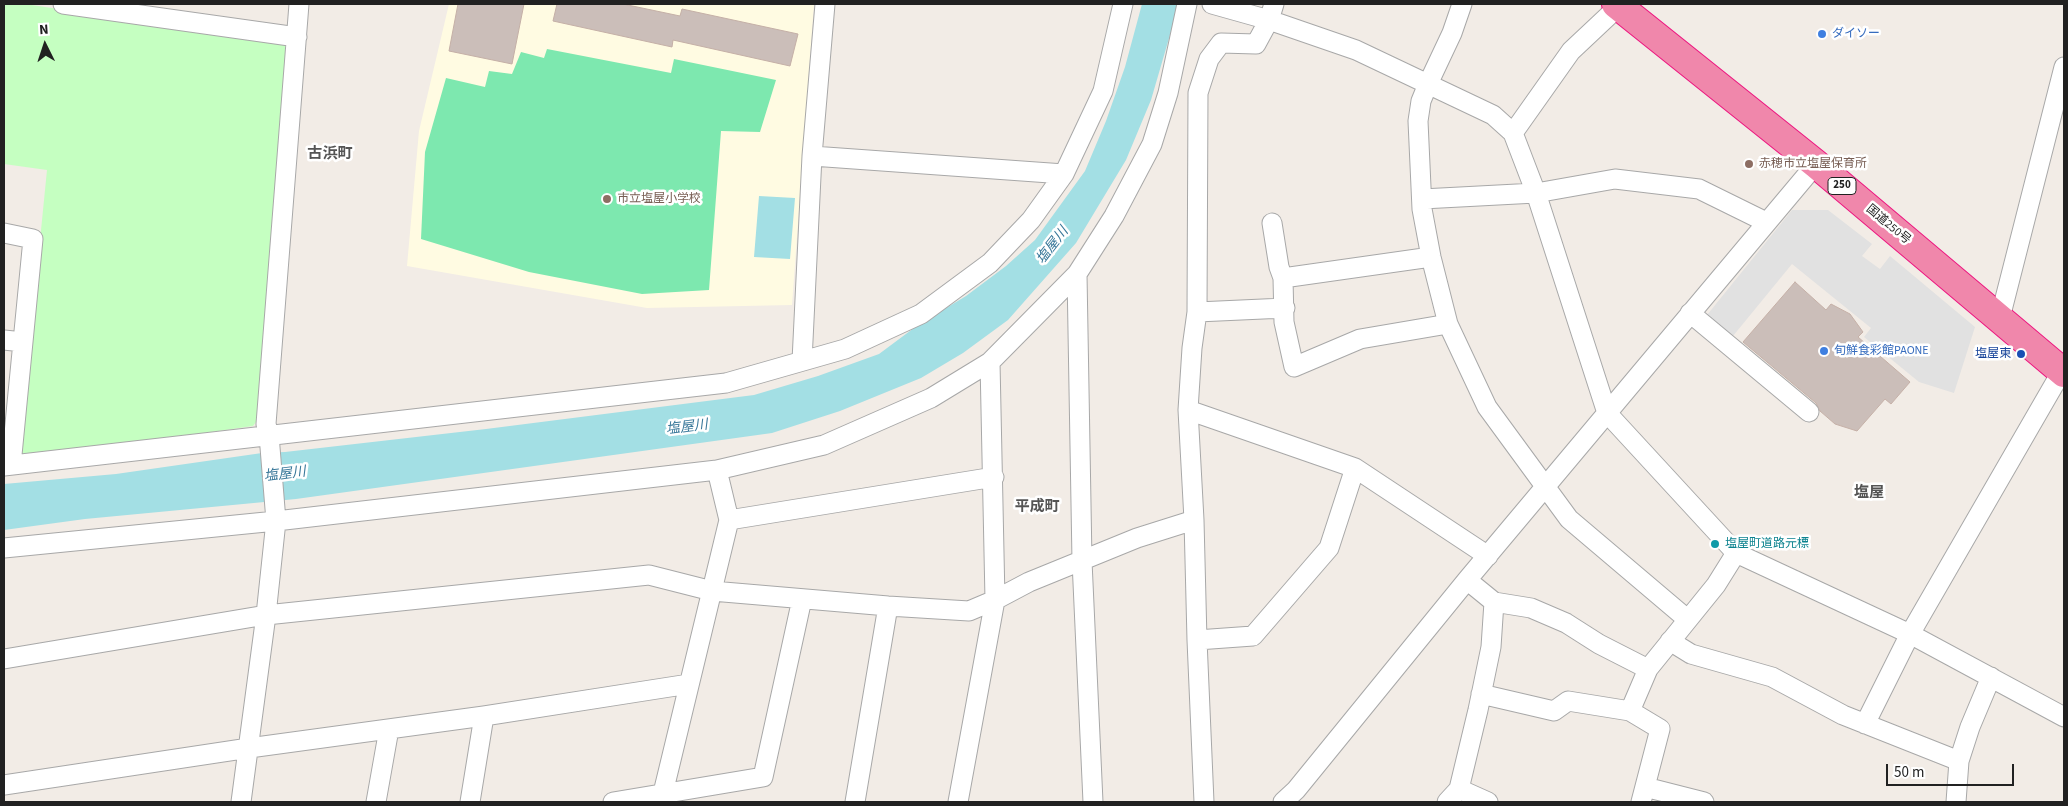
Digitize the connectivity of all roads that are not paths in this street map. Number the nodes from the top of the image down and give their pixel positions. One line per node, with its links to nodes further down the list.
1 (63, 4): 10 (street)
2 (299, 4): 10 (street)
3 (824, 4): 14 (street)
4 (1123, 4): 16 (street)
5 (1187, 4): 23 (street)
6 (1212, 4): 9 (street)
7 (1462, 4): 12 (street)
8 (1619, 4): 13 (street); 15 (highway, 国道250号 / 250)
9 (1271, 12): 12 (street); 26 (street)
10 (297, 37): 38 (street)
11 (2064, 67): 28 (street)
12 (1428, 84): 13 (street); 18 (street)
13 (1513, 133): 17 (street)
14 (812, 156): 16 (street); 32 (street)
15 (1816, 164): 19 (street); 28 (highway, 国道250号 / 250)
16 (1064, 174): 32 (street)
17 (1536, 193): 18 (street); 19 (street); 37 (street)
18 (1422, 200): 22 (street)
19 (1766, 222): 27 (street)
20 (1272, 223): 24 (street)
21 (4, 233): 31 (street)
22 (1431, 257): 24 (street); 29 (street)
23 (1077, 274): 33 (street); 50 (street)
24 (1283, 278): 25 (street)
25 (1285, 308): 26 (street); 29 (street)
26 (1197, 312): 35 (street)
27 (1690, 313): 36 (street); 37 (street)
28 (2000, 318): 34 (highway, 国道250号 / 250)
29 (1448, 324): 43 (street)
30 (4, 340): 31 (street)
31 (23, 342): 39 (street)
32 (802, 361): 38 (street)
33 (990, 362): 41 (street); 42 (street)
34 (2063, 372): 59 (street)
35 (1188, 410): 40 (street); 45 (street)
36 (1809, 412)
37 (1607, 413): 43 (street); 48 (street)
38 (269, 435): 39 (street); 46 (street)
39 (7, 466)
40 (1356, 468): 49 (street); 60 (street)
41 (717, 470): 44 (street); 46 (street)
42 (994, 477): 44 (street); 54 (street)
43 (1546, 485): 49 (street); 58 (street)
44 (729, 520): 52 (street)
45 (1194, 520): 50 (street); 60 (street)
46 (276, 521): 47 (street); 57 (street)
47 (4, 548)
48 (1736, 553): 58 (street); 59 (street)
49 (1488, 556): 51 (street)
50 (1082, 561): 54 (street); 85 (street)
51 (1467, 580): 55 (street); 78 (street)
52 (712, 591): 53 (street); 57 (street); 65 (street)
53 (802, 599): 56 (street); 77 (street)
54 (995, 600): 56 (street); 84 (street)
55 (1494, 602): 63 (street); 66 (street)
56 (888, 606): 83 (street)
57 (266, 615): 62 (street); 72 (street)
58 (1686, 619): 61 (street)
59 (1910, 634): 64 (street); 70 (street)
60 (1197, 640): 86 (street)
61 (1670, 640): 63 (street); 70 (street)
62 (4, 659)
63 (1648, 669): 67 (street)
64 (1991, 677): 69 (street); 73 (street)
65 (689, 684): 68 (street); 77 (street)
66 (1481, 694): 67 (street); 76 (street)
67 (1630, 711): 75 (street)
68 (484, 716): 71 (street); 81 (street)
69 (2064, 717)
70 (1865, 724): 73 (street)
71 (389, 729): 72 (street); 80 (street)
72 (250, 748): 74 (street); 79 (street)
73 (1959, 761): 89 (street)
74 (4, 785)
75 (1643, 795): 88 (street)
76 (1453, 796): 87 (street)
77 (663, 798): 82 (street)
78 (1293, 798)
79 (241, 802)
80 (376, 802)
81 (470, 802)
82 (613, 802)
83 (855, 802)
84 (958, 802)
85 (1093, 802)
86 (1204, 802)
87 (1488, 802)
88 (1704, 802)
89 (1956, 802)

